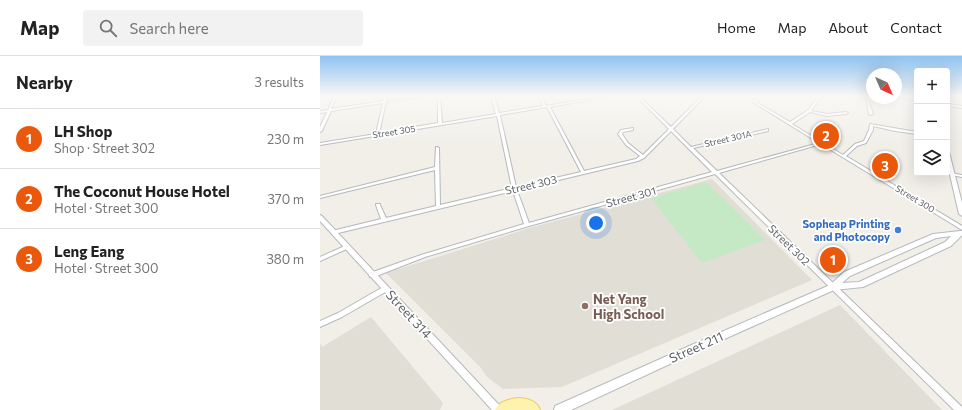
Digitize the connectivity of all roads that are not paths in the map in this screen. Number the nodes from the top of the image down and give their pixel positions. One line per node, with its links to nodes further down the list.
1 (327, 113): 18 (street)
2 (382, 113): 20 (street)
3 (440, 113): 13 (street)
4 (513, 113): 12 (street, Street 305)
5 (550, 113): 29 (street)
6 (654, 113): 16 (street, Street 302)
7 (687, 113): 16 (street, Street 303)
8 (771, 113): 14 (street, Street 300)
9 (807, 113): 14 (street)
10 (816, 113): 11 (street)
11 (846, 113)
12 (498, 115): 13 (street, Street 305); 33 (street)
13 (440, 124): 20 (street, Street 305)
14 (790, 124): 21 (street, Street 300)
15 (632, 129): 25 (street)
16 (670, 129): 24 (street, Street 302); 25 (street, Street 303)
17 (767, 130): 24 (street, Street 301A)
18 (320, 131)
19 (914, 133): 26 (street)
20 (377, 134): 22 (street, Street 305)
21 (822, 143): 26 (street, Street 300); 30 (street, Street 301)
22 (320, 144)
23 (437, 148): 28 (street)
24 (690, 148): 30 (street, Street 302)
25 (643, 156): 29 (street, Street 303)
26 (844, 156): 41 (street, Street 300)
27 (950, 165): 31 (street)
28 (437, 168): 34 (street); 36 (street)
29 (583, 173): 33 (street, Street 303)
30 (716, 174): 40 (street, Street 301); 46 (street, Street 302)
31 (952, 174): 32 (street); 37 (street)
32 (962, 176)
33 (514, 189): 36 (street, Street 303); 40 (street)
34 (320, 197)
35 (378, 205): 39 (street)
36 (438, 207): 39 (street, Street 303)
37 (962, 214)
38 (320, 217): 42 (street, Street 314)
39 (384, 220): 42 (street, Street 303)
40 (527, 225): 45 (street, Street 301)
41 (961, 231): 46 (main road, Street 211); 46 (main road, Street 211)
42 (334, 232): 43 (street, Street 314)
43 (347, 246): 44 (street); 45 (street, Street 314)
44 (320, 259)
45 (372, 275): 47 (street, Street 314)
46 (833, 287): 51 (main road, Street 211); 52 (street, Street 302)
47 (385, 289): 48 (street); 49 (street, Street 314)
48 (320, 324)
49 (499, 410): 50 (main road)
50 (534, 410)
51 (559, 410)
52 (960, 410)

